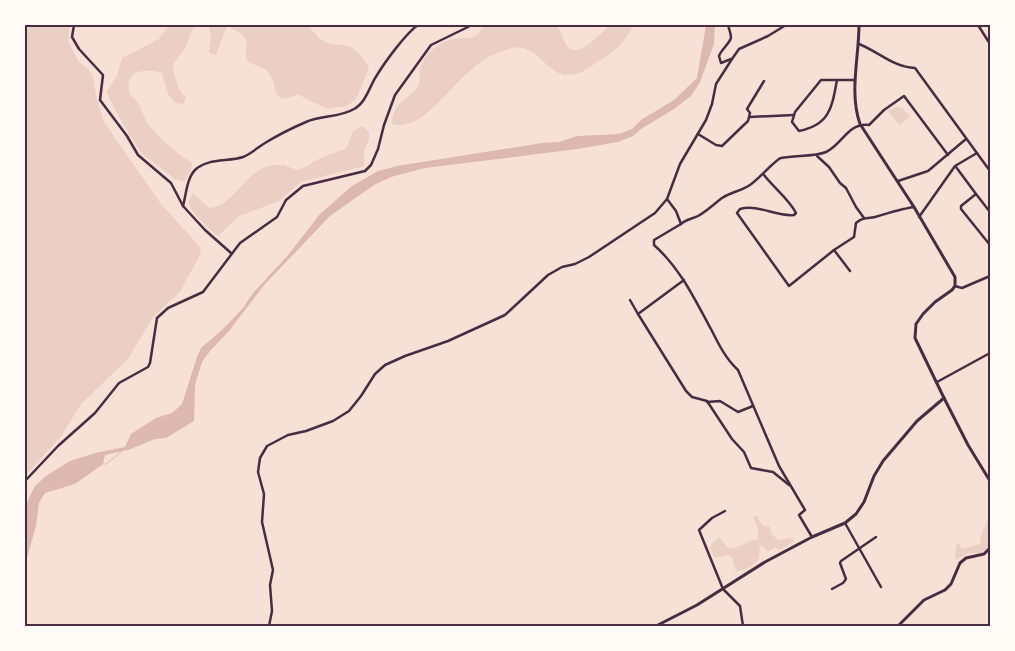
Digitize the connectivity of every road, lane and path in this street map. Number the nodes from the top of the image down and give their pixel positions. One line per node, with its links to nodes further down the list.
1 (74, 25): 28 (street)
2 (418, 25): 28 (street)
3 (472, 25): 36 (street)
4 (728, 25): 10 (street)
5 (786, 25): 10 (street)
6 (859, 25): 8 (street)
7 (978, 25): 9 (street)
8 (859, 44): 12 (street); 18 (street)
9 (990, 44)
10 (732, 58): 17 (street)
11 (837, 80): 12 (street); 14 (street); 14 (street)
12 (855, 80): 16 (street)
13 (764, 82): 15 (street)
14 (794, 115): 15 (street)
15 (750, 117): 17 (street)
16 (860, 124): 20 (street); 21 (street); 25 (street)
17 (698, 134): 27 (street)
18 (966, 139): 19 (street); 20 (street)
19 (977, 153): 22 (street); 23 (street)
20 (948, 155): 25 (street)
21 (817, 156): 24 (street); 32 (street)
22 (955, 166): 26 (street); 31 (street)
23 (990, 171)
24 (764, 174): 33 (street); 35 (street)
25 (898, 181): 29 (street)
26 (976, 194): 30 (street); 34 (street)
27 (667, 199): 33 (street); 60 (street)
28 (183, 206): 36 (street)
29 (914, 207): 31 (street); 32 (street)
30 (990, 212)
31 (919, 217): 40 (street)
32 (864, 218): 35 (street)
33 (681, 224): 39 (street)
34 (990, 246)
35 (834, 250): 37 (street)
36 (231, 254): 48 (street)
37 (850, 271)
38 (990, 276): 40 (street)
39 (684, 280): 42 (street); 47 (street)
40 (955, 286): 44 (street)
41 (630, 300): 42 (street)
42 (638, 314): 46 (street)
43 (990, 353): 44 (street)
44 (937, 382): 45 (street)
45 (944, 398): 49 (street); 52 (street)
46 (707, 402): 47 (street); 50 (street)
47 (753, 406): 50 (street)
48 (25, 481)
49 (990, 481)
50 (794, 490): 53 (street)
51 (725, 511): 58 (street)
52 (845, 523): 53 (street); 55 (street)
53 (812, 537): 58 (street)
54 (876, 537): 55 (street)
55 (860, 548): 57 (street); 59 (street)
56 (990, 548): 63 (street)
57 (881, 587)
58 (723, 589): 61 (street); 62 (street)
59 (832, 590)
60 (269, 626)
61 (656, 626)
62 (743, 626)
63 (898, 626)

